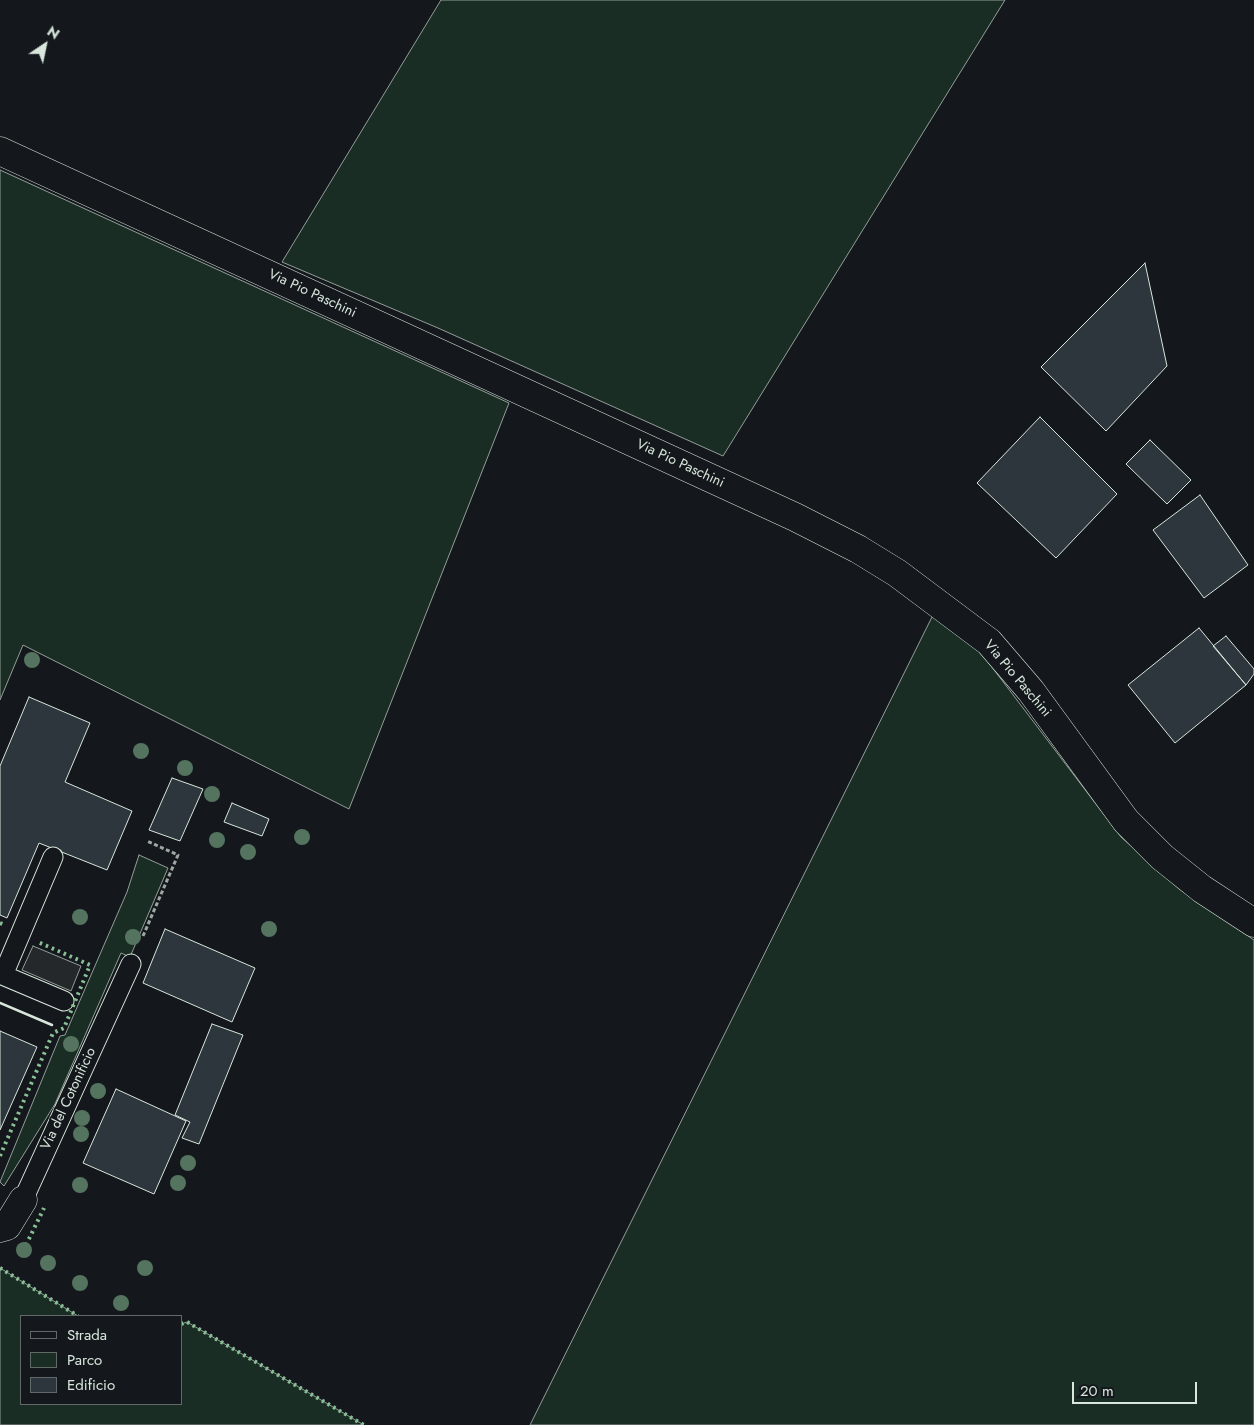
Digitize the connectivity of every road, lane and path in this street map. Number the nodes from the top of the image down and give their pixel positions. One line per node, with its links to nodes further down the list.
1 (0, 151): 4 (street, Via Pio Paschini)
2 (147, 841): 5 (path)
3 (53, 857): 6 (lane)
4 (1254, 923)
5 (131, 964): 8 (lane, Via del Cotonificio)
6 (2, 974): 7 (lane)
7 (64, 1001)
8 (23, 1200): 9 (street, Via del Cotonificio)
9 (0, 1228)

